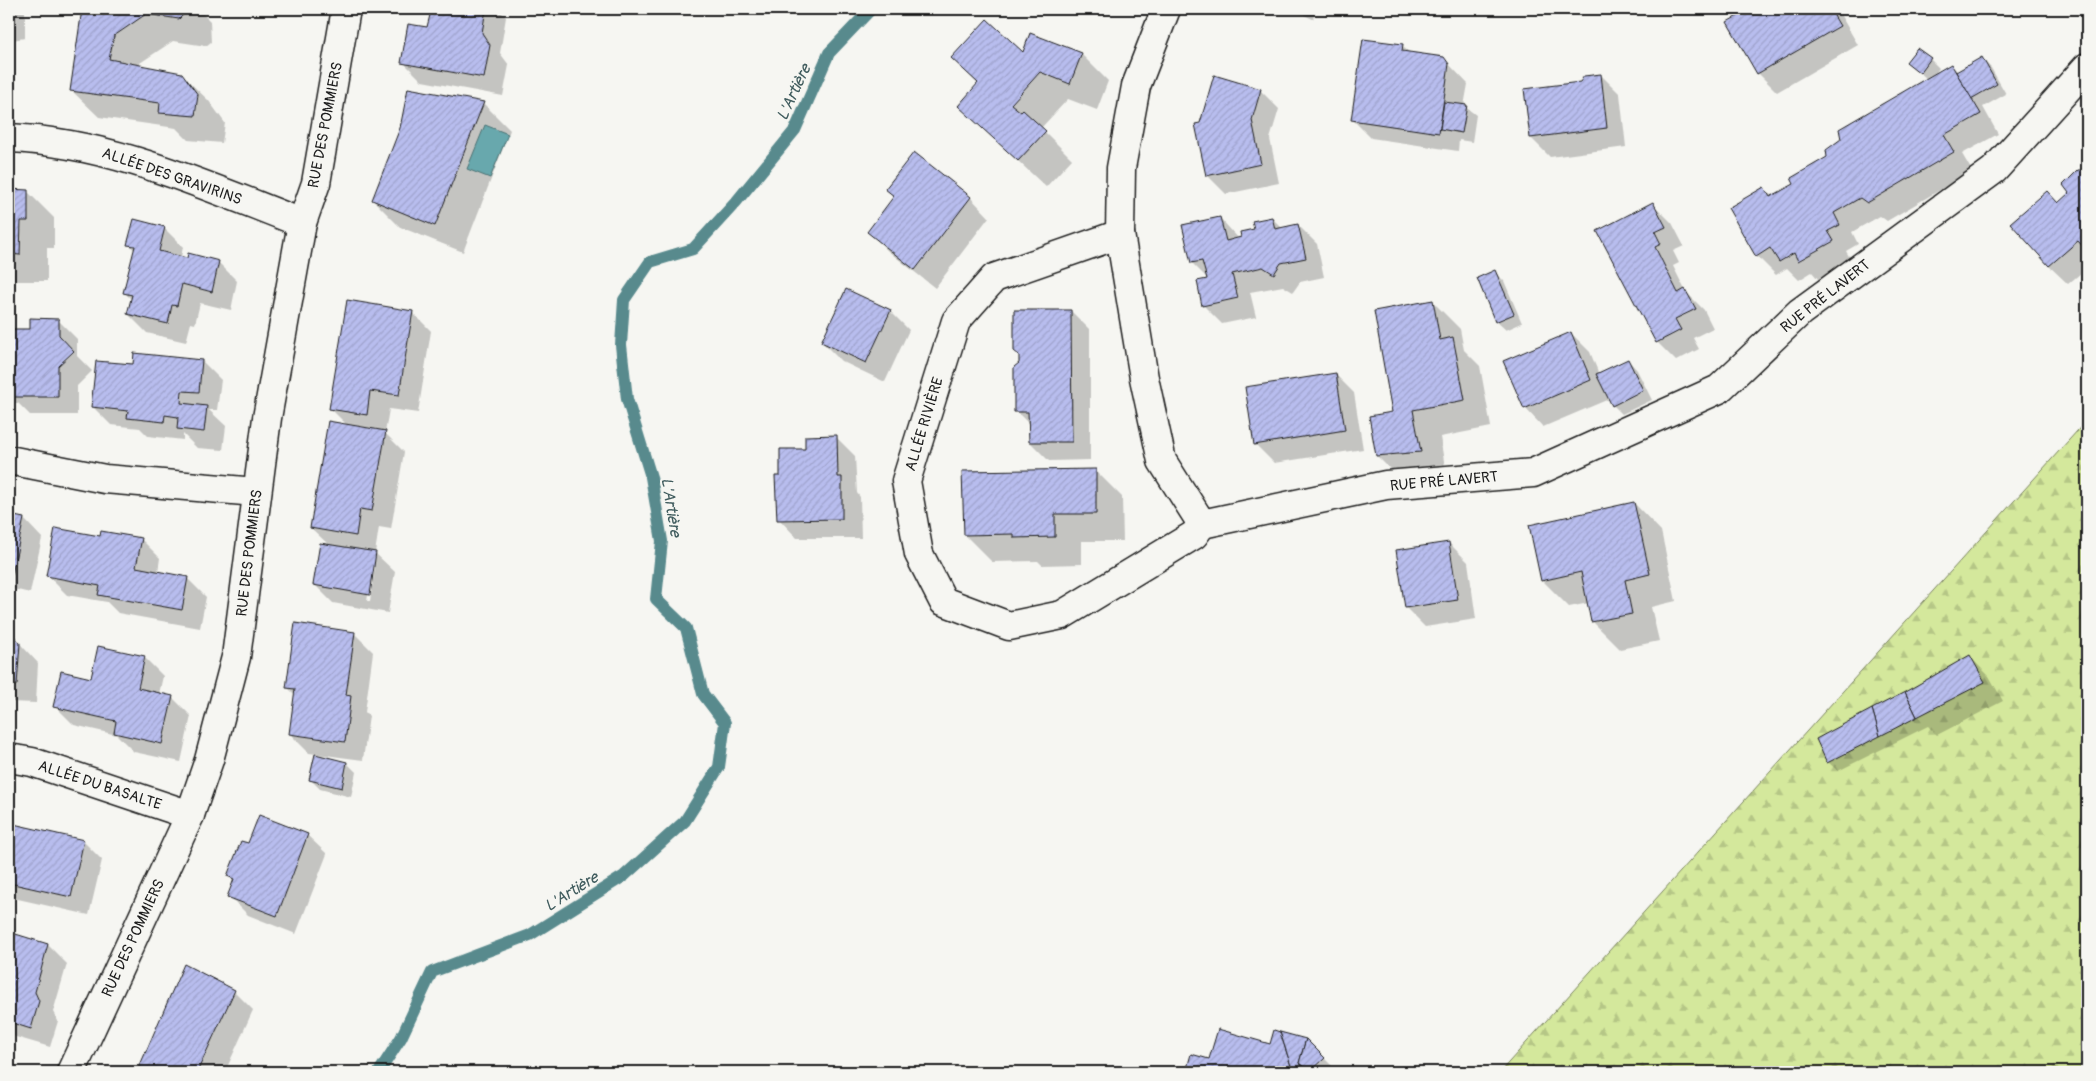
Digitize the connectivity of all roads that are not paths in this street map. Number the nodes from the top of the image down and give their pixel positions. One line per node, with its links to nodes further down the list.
1 (346, 9): 5 (street, RUE DES POMMIERS)
2 (1166, 9): 6 (street)
3 (2087, 67): 9 (street, RUE PRÉ LAVERT)
4 (9, 138): 5 (street, ALLÉE DES GRAVIRINS)
5 (302, 223): 8 (street, RUE DES POMMIERS)
6 (1120, 234): 9 (street); 9 (street, ALLÉE RIVIÈRE)
7 (9, 460): 8 (street)
8 (256, 492): 11 (street, RUE DES POMMIERS)
9 (1202, 524)
10 (9, 758): 11 (street, ALLÉE DU BASALTE)
11 (190, 815): 12 (street, RUE DES POMMIERS)
12 (71, 1072)

